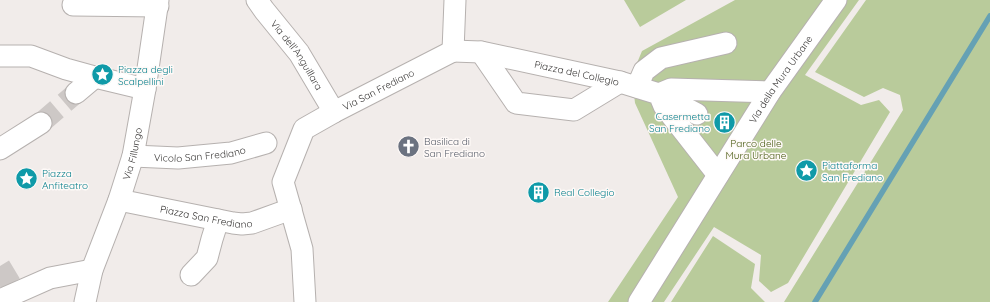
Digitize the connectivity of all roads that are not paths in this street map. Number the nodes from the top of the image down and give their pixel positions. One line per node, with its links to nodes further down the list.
1 (258, 0): 16 (street, Via dell'Anguillara)
2 (456, 0): 7 (street)
3 (836, 0): 13 (street, Via della Mura Urbane)
4 (158, 3): 5 (street); 12 (street, Via Fillungo)
5 (73, 5)
6 (726, 43): 11 (street)
7 (453, 51): 8 (street, Piazza del Collegio); 16 (street, Via San Frediano)
8 (481, 52): 11 (street, Piazza del Collegio); 11 (street, Piazza del Collegio)
9 (0, 56): 10 (street)
10 (95, 77): 12 (street); 14 (street)
11 (629, 85): 15 (street)
12 (145, 89): 21 (street, Via Fillungo)
13 (770, 92): 15 (street); 22 (street, Via della Mura Urbane)
14 (76, 93)
15 (659, 94): 17 (street); 22 (street)
16 (334, 112): 24 (street, Via San Frediano)
17 (697, 114)
18 (41, 123): 20 (street)
19 (266, 143): 21 (street, Vicolo San Frediano)
20 (0, 149)
21 (133, 156): 23 (street, Via Fillungo)
22 (718, 175): 31 (street, Via della Mura Urbane)
23 (120, 200): 25 (street, Piazza San Frediano); 26 (street, Via Fillungo)
24 (291, 209): 25 (street, Piazza San Frediano); 30 (street)
25 (218, 220): 27 (street)
26 (92, 270): 28 (street); 29 (street, Via Fillungo)
27 (191, 276)
28 (9, 293)
29 (85, 302)
30 (305, 302)
31 (639, 302)

